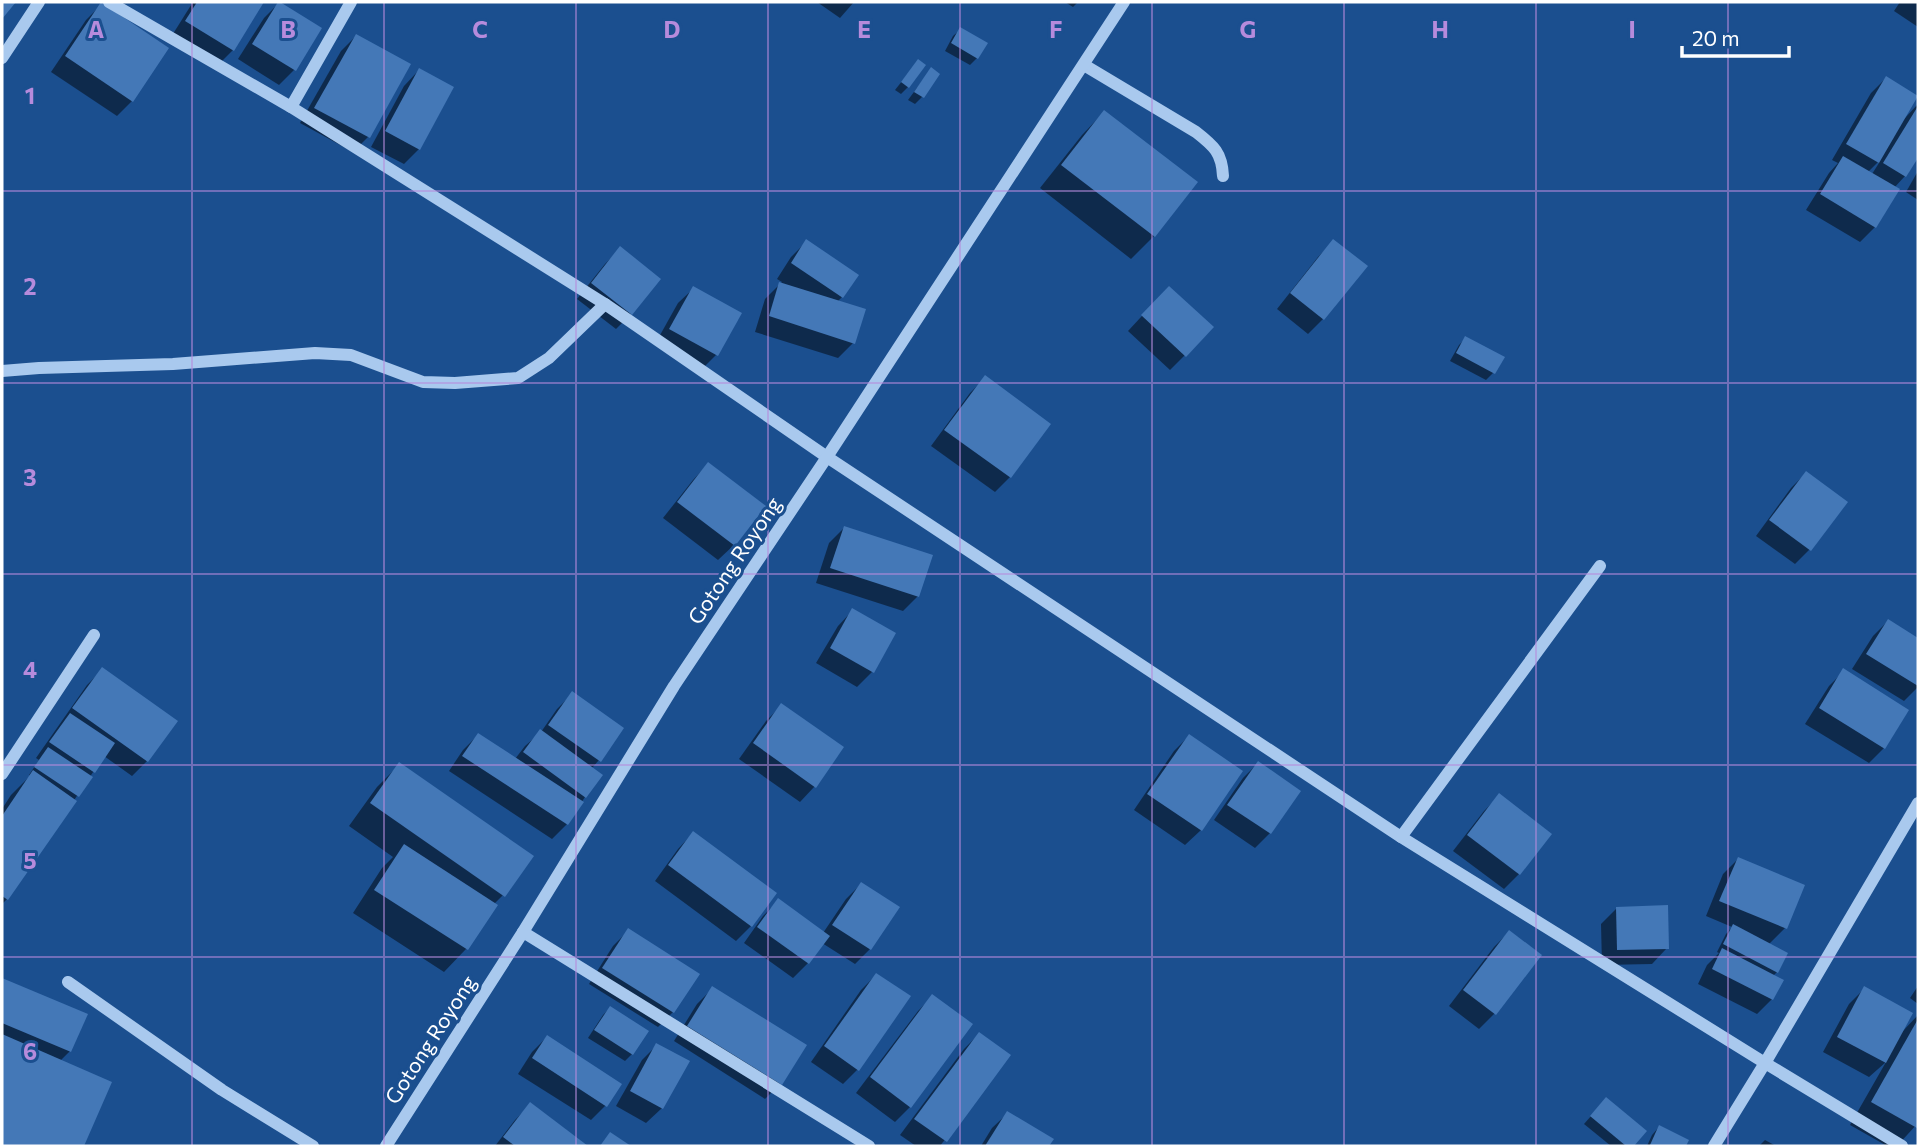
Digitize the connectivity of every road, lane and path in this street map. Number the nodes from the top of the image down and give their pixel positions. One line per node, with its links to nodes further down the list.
1 (39, 2): 5 (street)
2 (109, 2): 7 (street)
3 (351, 2): 7 (street)
4 (1124, 2): 6 (street, Gotong Royong)
5 (2, 58)
6 (1084, 65): 8 (street); 11 (street, Gotong Royong)
7 (291, 107): 9 (street)
8 (1223, 176)
9 (605, 304): 10 (street); 11 (street)
10 (2, 372)
11 (827, 457): 16 (street); 17 (street, Gotong Royong)
12 (1600, 566): 16 (street)
13 (94, 635): 14 (street)
14 (2, 774)
15 (1918, 803): 19 (street)
16 (1401, 837): 19 (street)
17 (523, 932): 21 (street, Gotong Royong); 22 (street)
18 (68, 982): 20 (street)
19 (1765, 1063): 23 (street); 24 (street)
20 (313, 1146)
21 (386, 1146)
22 (869, 1146)
23 (1714, 1146)
24 (1902, 1146)

